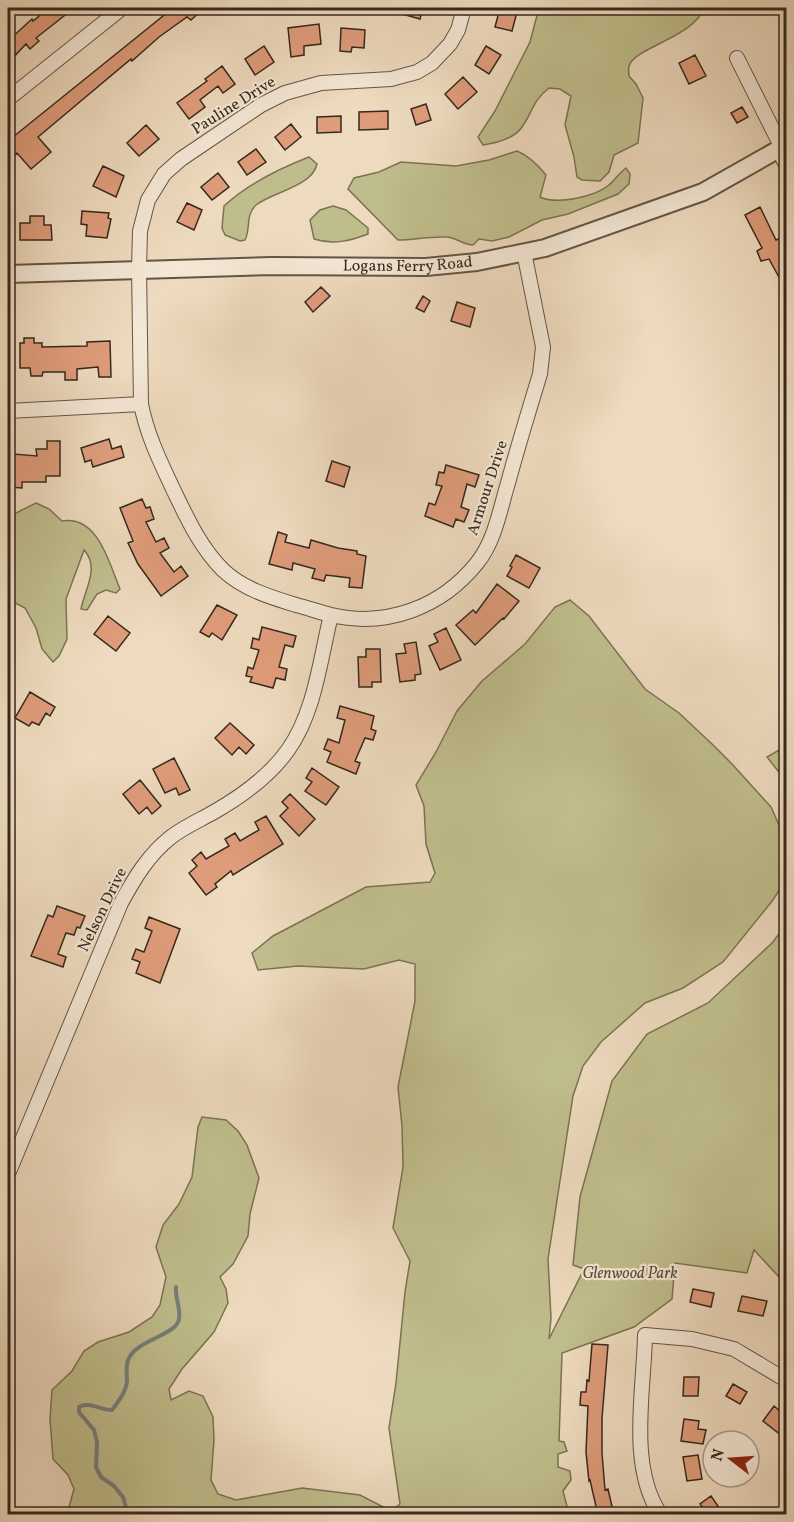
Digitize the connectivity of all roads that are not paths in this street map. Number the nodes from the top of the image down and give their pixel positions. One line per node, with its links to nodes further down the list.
1 (122, 8): 4 (street)
2 (464, 8): 7 (street, Pauline Drive)
3 (737, 58): 5 (street)
4 (8, 99)
5 (784, 152): 6 (street, Logans Ferry Road)
6 (524, 252): 7 (street, Logans Ferry Road); 11 (street, Armour Drive)
7 (139, 268): 8 (street, Logans Ferry Road); 9 (street, Armour Drive)
8 (8, 274)
9 (141, 404): 10 (street); 11 (street, Armour Drive)
10 (8, 411)
11 (332, 615): 12 (street, Nelson Drive)
12 (8, 1174)
13 (786, 1380): 14 (street)
14 (660, 1515)

